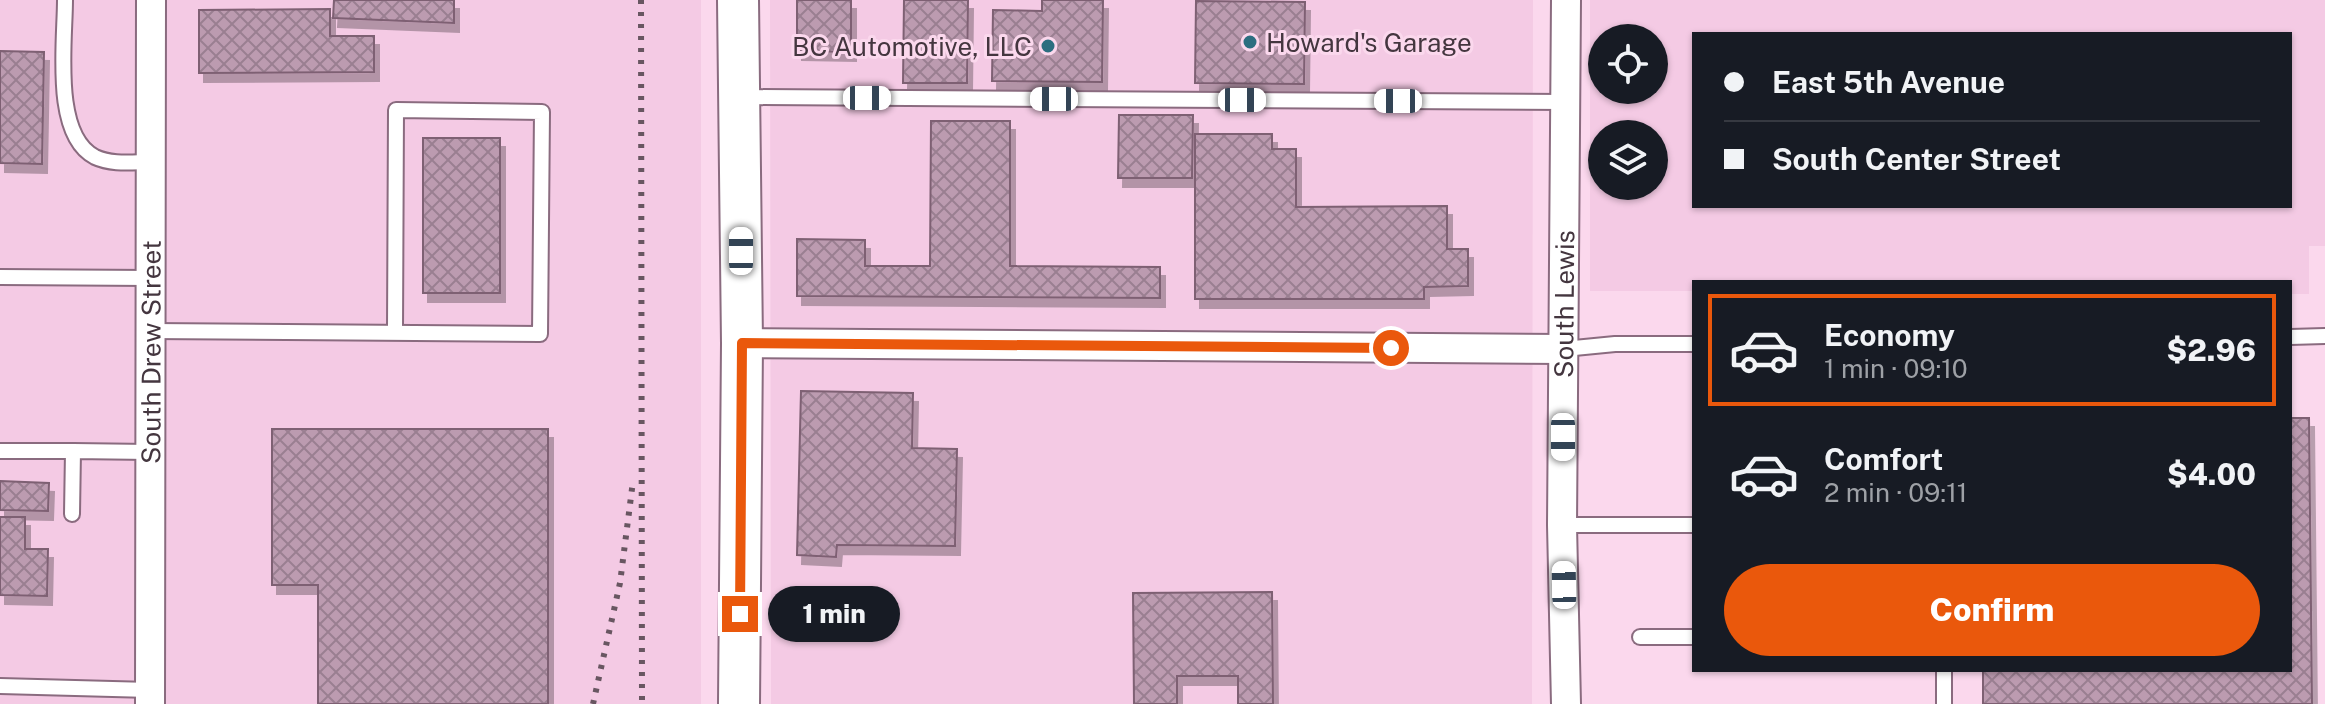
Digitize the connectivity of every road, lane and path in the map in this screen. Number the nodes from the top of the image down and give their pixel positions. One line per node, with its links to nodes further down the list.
1 (65, 0): 7 (lane)
2 (151, 0): 7 (street, South Drew Street)
3 (738, 0): 5 (street)
4 (1566, 0): 6 (street, South Lewis)
5 (740, 97): 6 (lane); 14 (street)
6 (1566, 102): 16 (street, South Lewis)
7 (150, 162): 9 (street, South Drew Street)
8 (0, 277): 9 (lane)
9 (150, 278): 10 (street, South Drew Street)
10 (150, 331): 11 (lane); 19 (street, South Drew Street)
11 (395, 331): 11 (lane)
12 (2325, 336): 13 (lane)
13 (2292, 337)
14 (742, 343): 16 (street); 28 (street)
15 (1692, 344): 16 (lane)
16 (1564, 349): 21 (street, South Lewis)
17 (0, 451): 18 (lane)
18 (73, 451): 19 (lane); 20 (lane)
19 (150, 452): 27 (street, South Drew Street)
20 (72, 514)
21 (1562, 525): 22 (lane); 29 (street, South Lewis)
22 (1692, 525)
23 (1640, 637): 24 (lane)
24 (1692, 637)
25 (1944, 672): 30 (lane)
26 (0, 686): 27 (lane)
27 (150, 697)
28 (739, 704)
29 (1566, 704)
30 (1944, 704)

